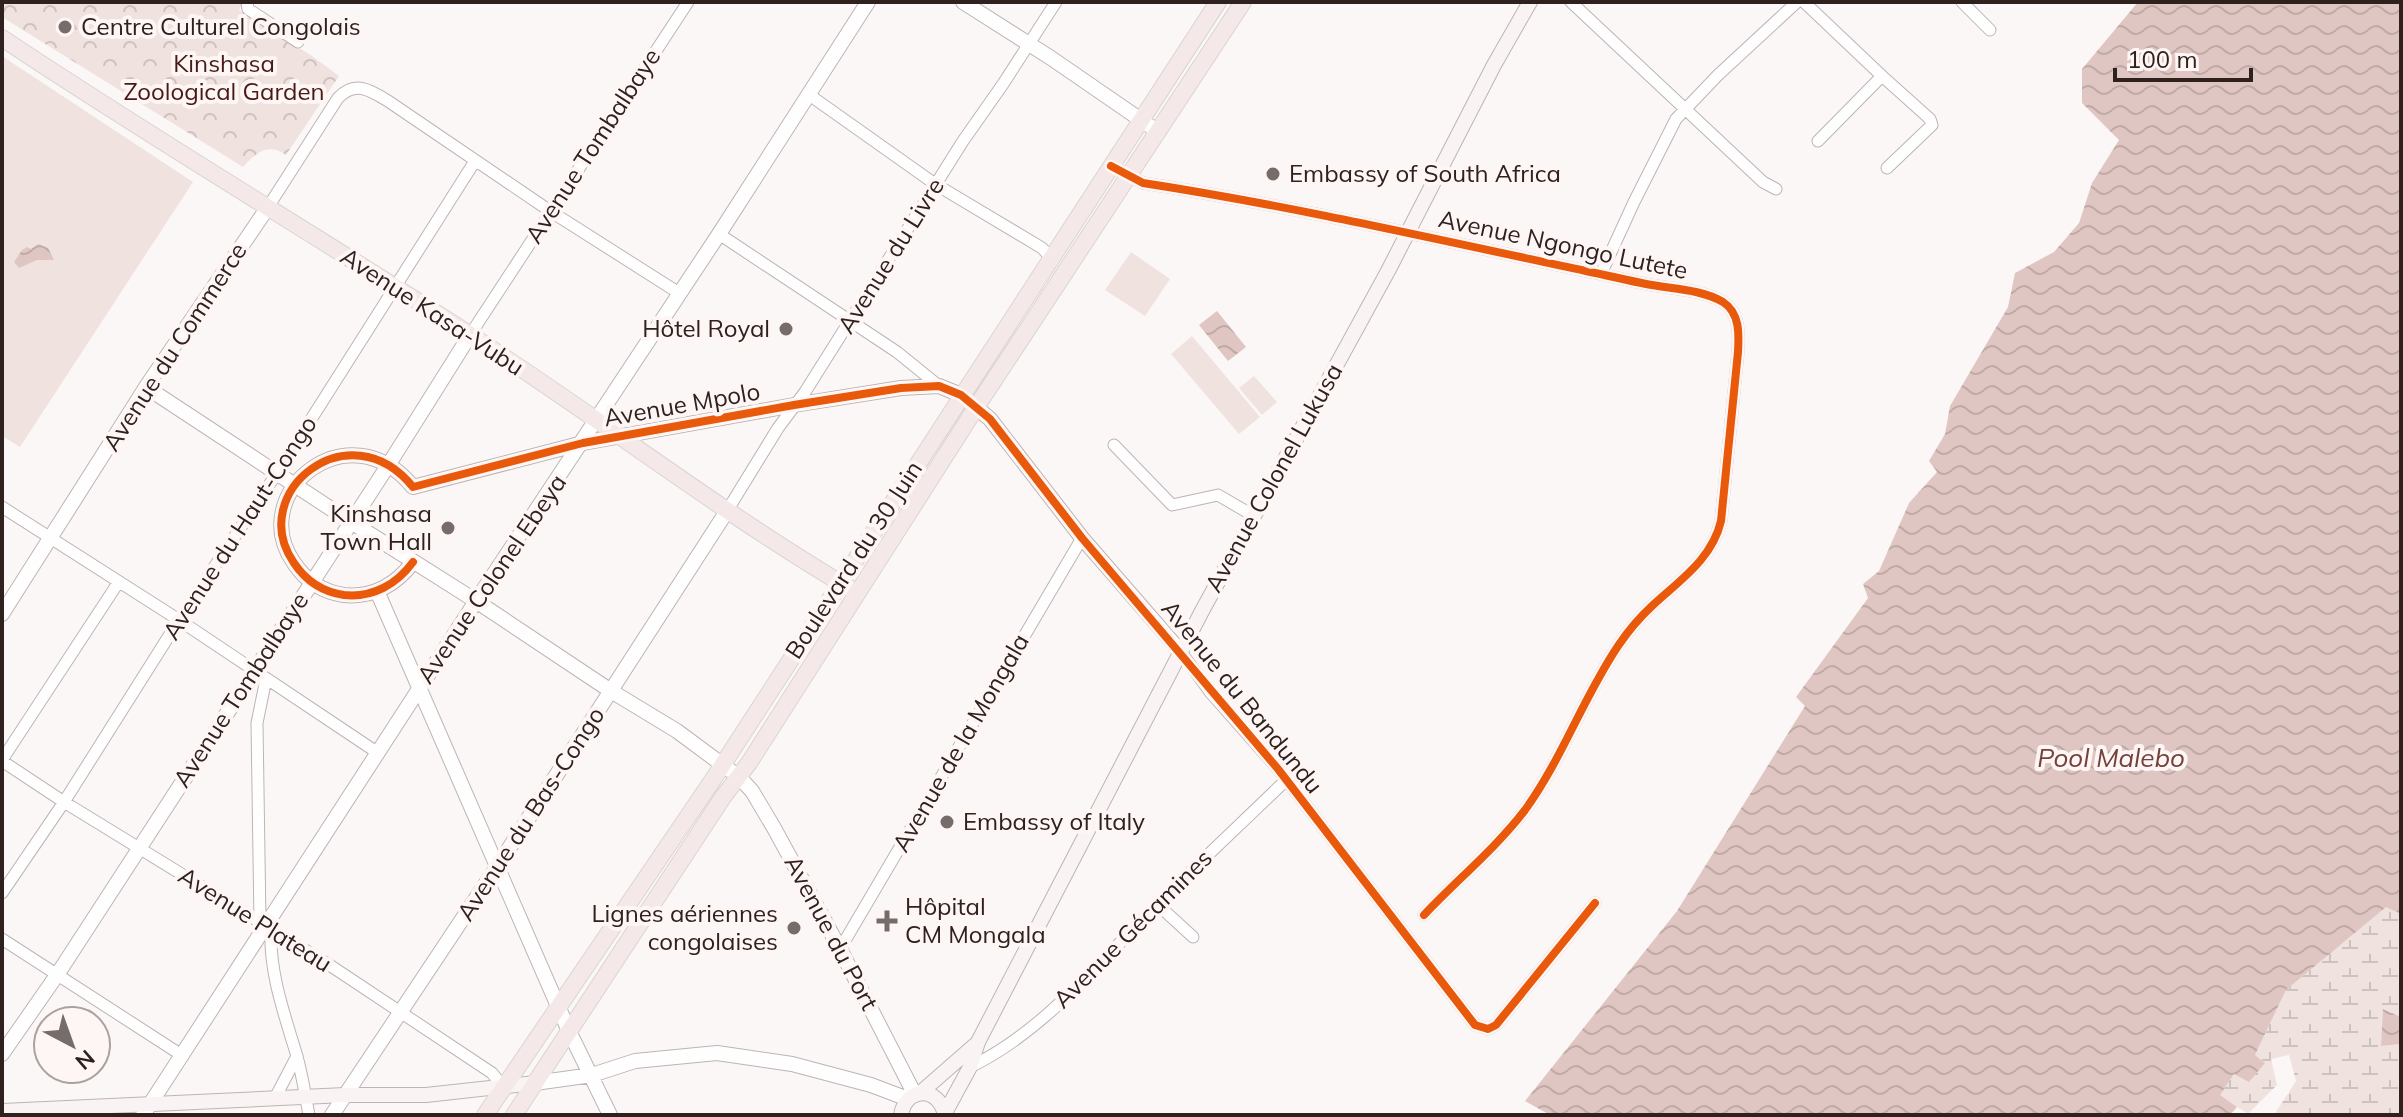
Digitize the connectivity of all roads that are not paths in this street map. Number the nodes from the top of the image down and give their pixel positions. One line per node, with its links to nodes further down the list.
1 (247, 2): 15 (street)
2 (688, 2): 30 (street, Avenue Tombalbaye)
3 (868, 2): 18 (street, Avenue Colonel Ebeya)
4 (963, 2): 16 (street)
5 (1056, 2): 16 (street, Avenue du Livre)
6 (1218, 2): 20 (main road, Boulevard du 30 Juin)
7 (1243, 2): 21 (main road, Boulevard du 30 Juin)
8 (1530, 2): 31 (main road, Avenue Colonel Lukusa)
9 (1571, 2): 19 (street)
10 (1797, 2): 19 (street)
11 (1804, 2): 17 (street)
12 (1962, 2): 13 (street)
13 (1990, 30)
14 (2, 38): 29 (main road, Avenue Kasa-Vubu)
15 (298, 42)
16 (1029, 44): 20 (street); 27 (street, Avenue du Livre)
17 (1882, 76): 22 (street); 25 (street)
18 (808, 94): 27 (street); 32 (street, Avenue Colonel Ebeya)
19 (1686, 108): 28 (street); 34 (street)
20 (1140, 121): 21 (street); 24 (main road, Boulevard du 30 Juin)
21 (1157, 131): 26 (main road, Boulevard du 30 Juin)
22 (1818, 141)
23 (475, 161): 29 (street, Avenue du Commerce); 30 (street); 35 (street, Avenue du Haut-Congo)
24 (1111, 166): 26 (street, Avenue Ngongo Lutete); 33 (main road, Boulevard du 30 Juin)
25 (1887, 168)
26 (1128, 176): 31 (street, Avenue Ngongo Lutete); 43 (main road, Boulevard du 30 Juin)
27 (935, 184): 33 (street); 37 (street, Avenue du Livre)
28 (1776, 189)
29 (268, 207): 35 (main road, Avenue Kasa-Vubu); 40 (street, Avenue du Commerce)
30 (550, 211): 36 (street); 38 (street, Avenue Tombalbaye)
31 (1407, 232): 34 (street, Avenue Ngongo Lutete); 53 (main road, Avenue Colonel Lukusa)
32 (719, 234): 36 (street, Avenue Colonel Ebeya); 37 (street)
33 (1051, 258): 41 (main road, Boulevard du 30 Juin)
34 (1601, 274): 81 (street, Avenue Ngongo Lutete)
35 (395, 286): 38 (main road, Avenue Kasa-Vubu); 49 (street, Avenue du Haut-Congo)
36 (679, 293): 44 (street, Avenue Colonel Ebeya)
37 (851, 320): 39 (street); 42 (street, Avenue du Livre)
38 (470, 335): 44 (main road, Avenue Kasa-Vubu); 48 (street, Avenue Tombalbaye)
39 (939, 386): 41 (street, Avenue Mpolo); 42 (street, Avenue Mpolo)
40 (146, 387): 49 (street, Avenue du Port); 55 (street, Avenue du Commerce)
41 (961, 395): 43 (street, Avenue Mpolo); 60 (main road, Boulevard du 30 Juin)
42 (794, 405): 45 (street, Avenue Mpolo); 52 (street, Avenue du Livre)
43 (977, 406): 56 (street, Avenue du Bandundu); 62 (main road, Boulevard du 30 Juin)
44 (597, 421): 45 (main road, Avenue Kasa-Vubu); 46 (street, Avenue Colonel Ebeya)
45 (619, 436): 46 (street, Avenue Mpolo); 52 (main road, Avenue Kasa-Vubu)
46 (583, 443): 48 (street, Avenue Mpolo); 63 (street, Avenue Colonel Ebeya)
47 (1114, 445): 53 (street)
48 (389, 464): 50 (street); 54 (street, Avenue Tombalbaye)
49 (277, 473): 50 (street, Avenue du Port); 65 (street, Avenue du Haut-Congo)
50 (295, 485): 54 (street, Avenue du Port); 58 (street)
51 (2, 507): 55 (street)
52 (727, 511): 60 (main road, Avenue Kasa-Vubu); 69 (street, Avenue du Bas-Congo)
53 (1254, 516): 66 (main road, Avenue Colonel Lukusa)
54 (351, 522): 57 (street, Avenue du Port); 58 (street, Avenue Tombalbaye)
55 (49, 538): 59 (street); 64 (street, Avenue du Commerce)
56 (1082, 538): 66 (street, Avenue du Bandundu); 85 (street, Avenue de la Mongala)
57 (413, 562): 61 (street); 63 (street, Avenue du Port)
58 (311, 582): 61 (street); 67 (street, Avenue Tombalbaye)
59 (118, 583): 65 (street); 71 (street)
60 (840, 583): 62 (main road, Avenue Kasa-Vubu); 72 (main road, Boulevard du 30 Juin)
61 (377, 591): 68 (street)
62 (858, 593): 73 (main road, Boulevard du 30 Juin)
63 (476, 601): 68 (street, Avenue Colonel Ebeya); 69 (street, Avenue du Port)
64 (2, 614)
65 (179, 620): 67 (street); 75 (street, Avenue du Haut-Congo)
66 (1181, 652): 74 (street, Avenue du Bandundu); 90 (main road, Avenue Colonel Lukusa)
67 (259, 675): 70 (street); 76 (street, Avenue Tombalbaye); 82 (street)
68 (419, 689): 70 (street, Avenue Colonel Ebeya); 77 (street)
69 (611, 691): 72 (street, Avenue du Port); 77 (street, Avenue du Bas-Congo)
70 (378, 753): 82 (street, Avenue Colonel Ebeya)
71 (2, 760): 75 (street, Avenue Plateau)
72 (723, 763): 73 (street, Avenue du Port); 87 (main road, Boulevard du 30 Juin)
73 (739, 777): 85 (street, Avenue du Port); 89 (main road, Boulevard du 30 Juin)
74 (1286, 780): 79 (street, Avenue du Bandundu); 80 (street, Avenue Gécamines)
75 (64, 802): 76 (street, Avenue Plateau); 78 (street, Avenue du Haut-Congo)
76 (139, 848): 82 (street, Avenue Plateau); 86 (street, Avenue Tombalbaye)
77 (497, 867): 87 (street); 88 (street, Avenue du Bas-Congo)
78 (2, 893)
79 (1595, 903)
80 (1157, 904): 83 (street); 94 (street, Avenue Gécamines)
81 (1424, 915)
82 (265, 926): 88 (street, Avenue Plateau); 92 (street, Avenue Colonel Ebeya); 93 (street)
83 (1193, 937)
84 (2, 939): 86 (street)
85 (840, 949): 99 (street, Avenue du Port)
86 (57, 975): 91 (street, Avenue Tombalbaye); 92 (street)
87 (559, 1007): 89 (street); 97 (main road, Boulevard du 30 Juin)
88 (401, 1012): 97 (street, Avenue Plateau); 98 (street, Avenue du Bas-Congo)
89 (568, 1029): 95 (street); 96 (main road, Boulevard du 30 Juin)
90 (978, 1042): 94 (main road, Avenue Colonel Lukusa); 99 (main road, Avenue Colonel Lukusa)
91 (2, 1054)
92 (183, 1056): 102 (street, Avenue Colonel Ebeya)
93 (297, 1056): 100 (street); 101 (street)
94 (970, 1067): 104 (main road, Avenue Colonel Lukusa)
95 (592, 1075): 96 (street); 99 (street); 109 (street)
96 (535, 1083): 97 (main road); 108 (main road, Boulevard du 30 Juin)
97 (503, 1087): 98 (main road); 107 (main road, Boulevard du 30 Juin)
98 (345, 1095): 100 (main road); 106 (street, Avenue du Bas-Congo)
99 (914, 1096): 104 (main road); 110 (main road)
100 (306, 1097): 101 (main road); 105 (street)
101 (275, 1098): 102 (main road)
102 (147, 1110): 103 (main road)
103 (2, 1111)
104 (945, 1114)
105 (309, 1115)
106 (332, 1115)
107 (485, 1115)
108 (514, 1115)
109 (610, 1115)
110 (901, 1115)

